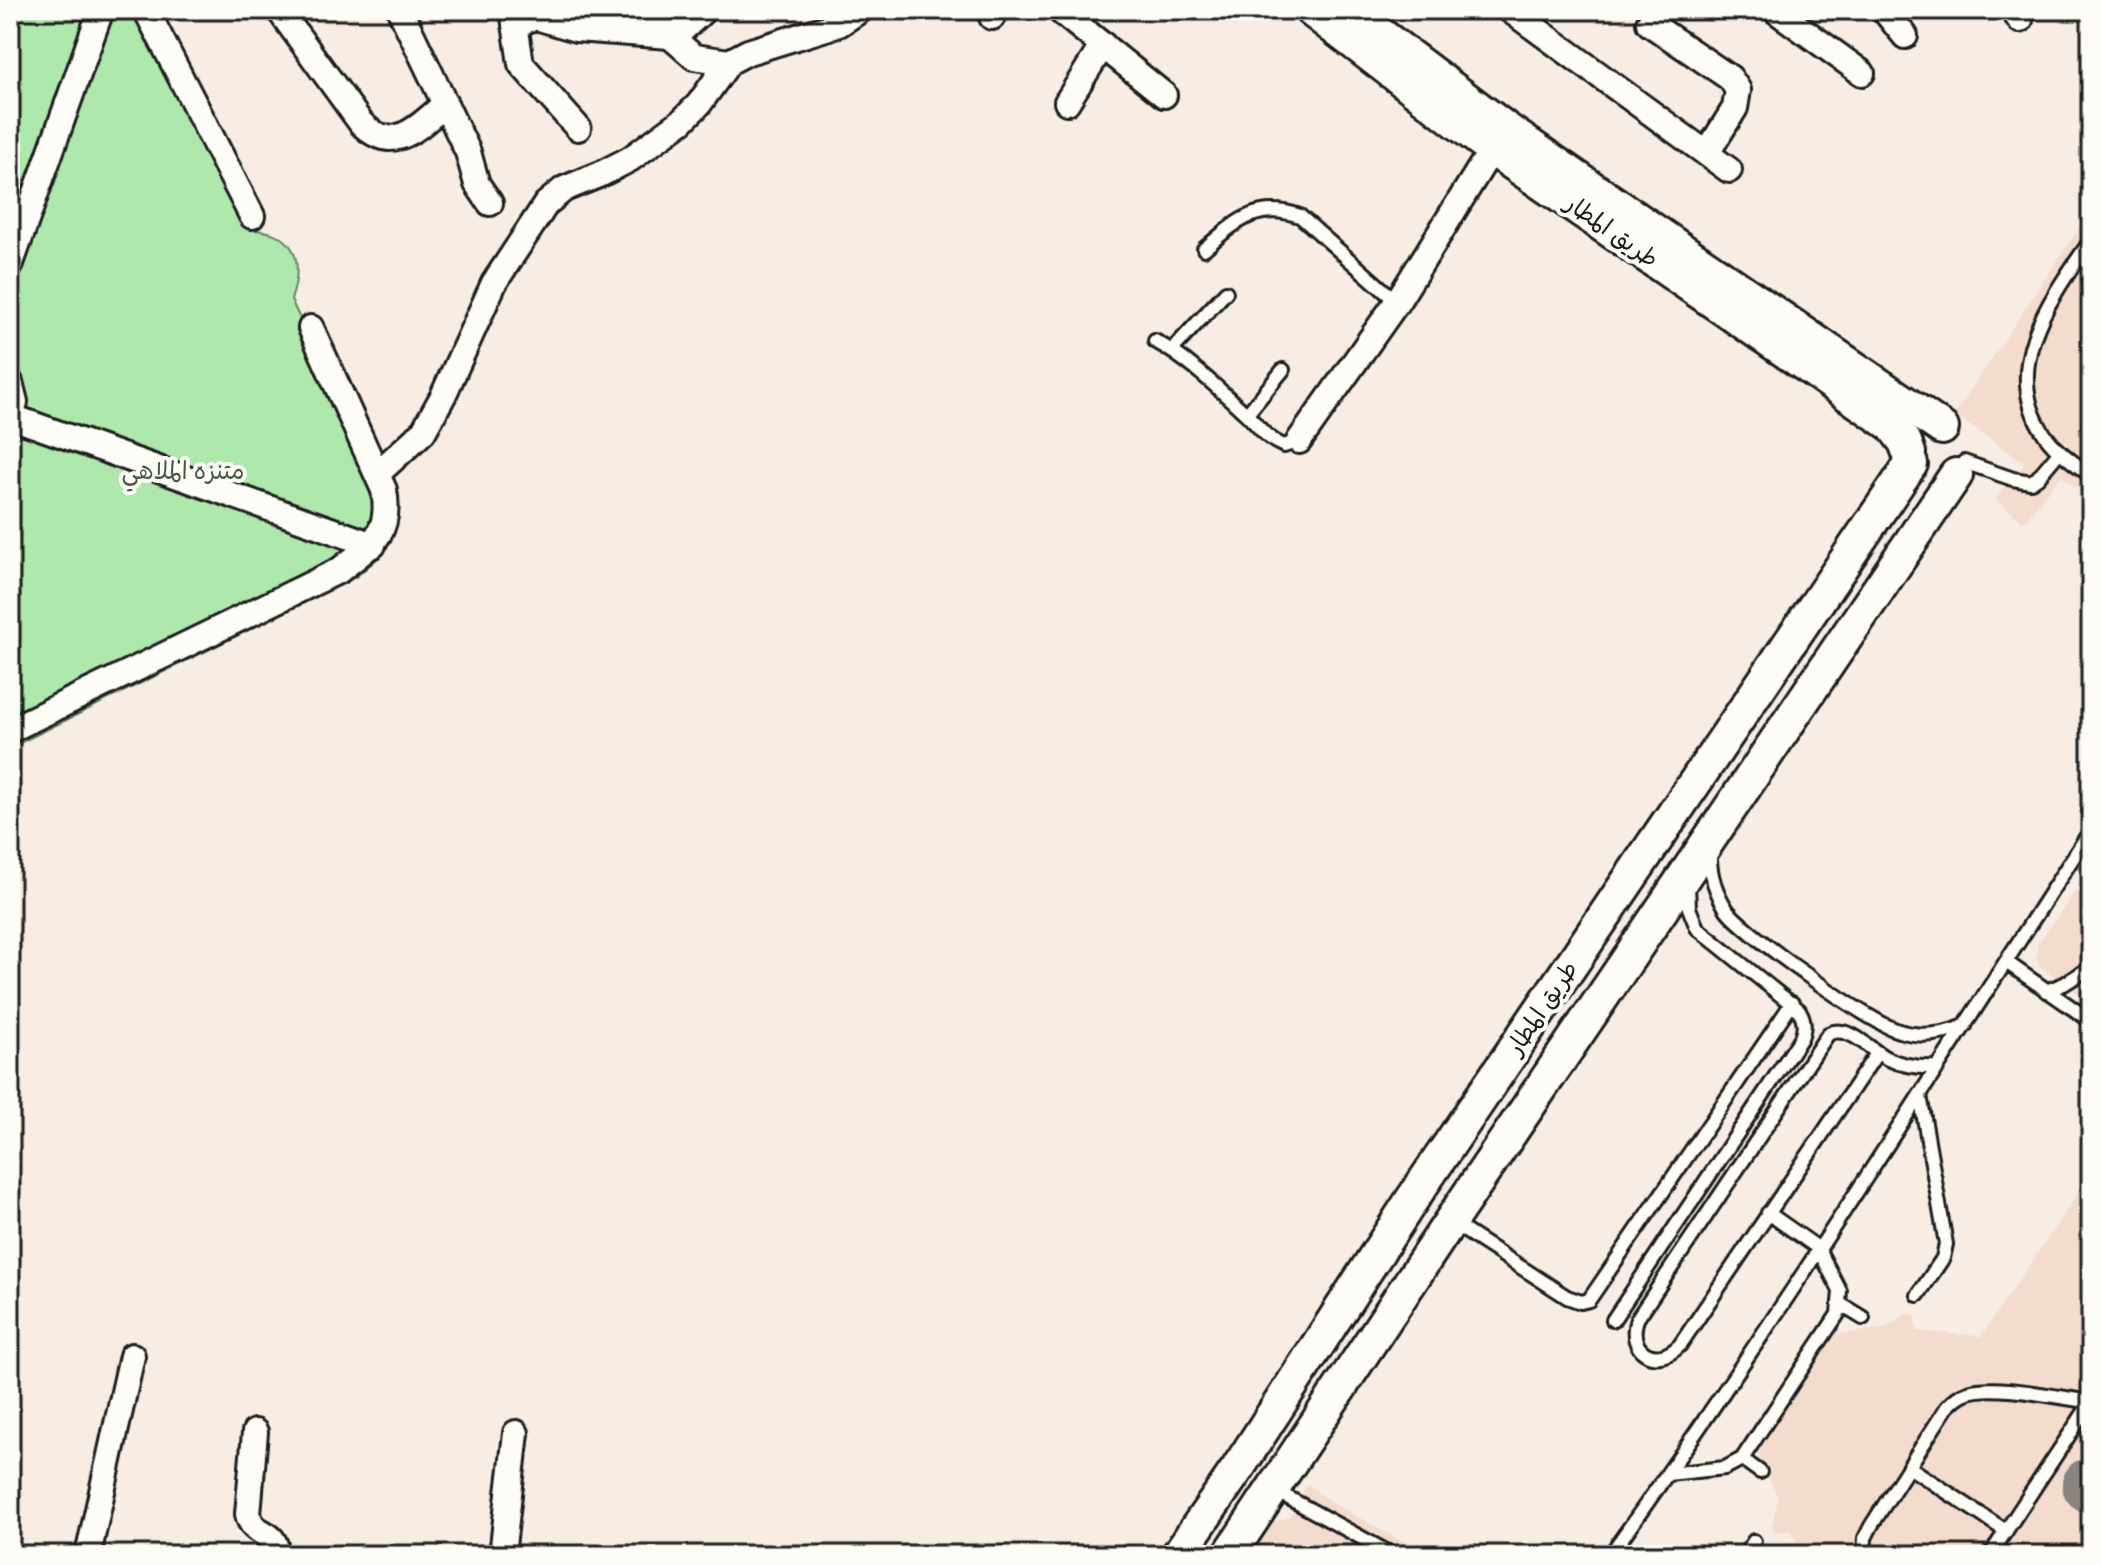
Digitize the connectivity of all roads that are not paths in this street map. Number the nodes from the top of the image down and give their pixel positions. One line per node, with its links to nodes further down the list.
1 (101, 10): 32 (street)
2 (146, 10): 29 (street)
3 (279, 10): 23 (street)
4 (400, 10): 23 (street)
5 (649, 10): 16 (street)
6 (704, 10): 16 (street)
7 (860, 10): 19 (street)
8 (1059, 10): 18 (street)
9 (1311, 10): 25 (main road, طريق المطار)
10 (1348, 10): 25 (main road, طريق المطار)
11 (1775, 10): 20 (street)
12 (1884, 10): 17 (street)
13 (1523, 14): 26 (street)
14 (529, 15): 16 (street); 24 (street)
15 (1649, 23): 26 (street)
16 (670, 36): 19 (street)
17 (1905, 36)
18 (1103, 45): 21 (street); 22 (street)
19 (729, 62): 47 (street)
20 (1862, 73)
21 (1164, 95)
22 (1067, 102)
23 (444, 105): 28 (street)
24 (578, 128)
25 (1499, 139): 34 (street); 42 (main road, طريق المطار); 45 (main road, طريق المطار)
26 (1707, 153): 27 (street)
27 (1729, 170)
28 (490, 203)
29 (252, 216)
30 (2091, 240): 44 (lane)
31 (1204, 249): 34 (lane)
32 (10, 266)
33 (1226, 292): 37 (lane)
34 (1397, 302): 43 (street)
35 (311, 328): 47 (street)
36 (1155, 341): 37 (lane)
37 (1172, 350): 40 (lane)
38 (1283, 370): 40 (lane)
39 (10, 382): 41 (street)
40 (1247, 414): 43 (lane)
41 (11, 419): 49 (street)
42 (1942, 428): 45 (main road); 46 (main road)
43 (1299, 441)
44 (2060, 451): 46 (lane); 48 (lane)
45 (1910, 458): 46 (main road); 63 (main road, طريق المطار)
46 (1960, 468): 52 (main road, طريق المطار)
47 (378, 473): 49 (street)
48 (2091, 476)
49 (373, 545): 50 (street)
50 (10, 730)
51 (2091, 830): 54 (lane)
52 (1711, 838): 53 (main road, طريق المطار); 59 (lane)
53 (1689, 871): 57 (lane); 65 (main road, طريق المطار)
54 (2006, 962): 56 (lane); 59 (lane)
55 (2091, 967): 56 (lane)
56 (2046, 991): 58 (lane)
57 (1792, 1003): 65 (lane); 70 (lane)
58 (2091, 1021)
59 (1965, 1026): 61 (lane)
60 (1877, 1053): 61 (lane); 64 (lane); 64 (lane)
61 (1938, 1067): 62 (lane)
62 (1920, 1095): 66 (lane); 67 (lane)
63 (1413, 1198): 65 (main road); 76 (main road, طريق المطار)
64 (1768, 1213): 66 (lane)
65 (1450, 1222): 79 (main road, طريق المطار)
66 (1818, 1248): 68 (lane); 78 (lane)
67 (1918, 1295)
68 (1840, 1304): 69 (lane); 74 (lane)
69 (1863, 1318)
70 (1613, 1320)
71 (132, 1356): 82 (street)
72 (255, 1432): 83 (street)
73 (516, 1433): 84 (street)
74 (1742, 1459): 77 (lane); 78 (lane)
75 (1909, 1467): 80 (lane); 80 (lane); 90 (lane)
76 (1238, 1468): 79 (main road); 85 (main road, طريق المطار)
77 (1760, 1472)
78 (1668, 1474): 88 (lane)
79 (1274, 1490): 86 (main road, طريق المطار); 87 (lane)
80 (2006, 1531): 91 (lane)
81 (1754, 1541): 89 (lane)
82 (88, 1555)
83 (276, 1555)
84 (502, 1555)
85 (1178, 1555)
86 (1229, 1555)
87 (1393, 1555)
88 (1610, 1555)
89 (1744, 1555)
90 (1864, 1555)
91 (1990, 1555)

